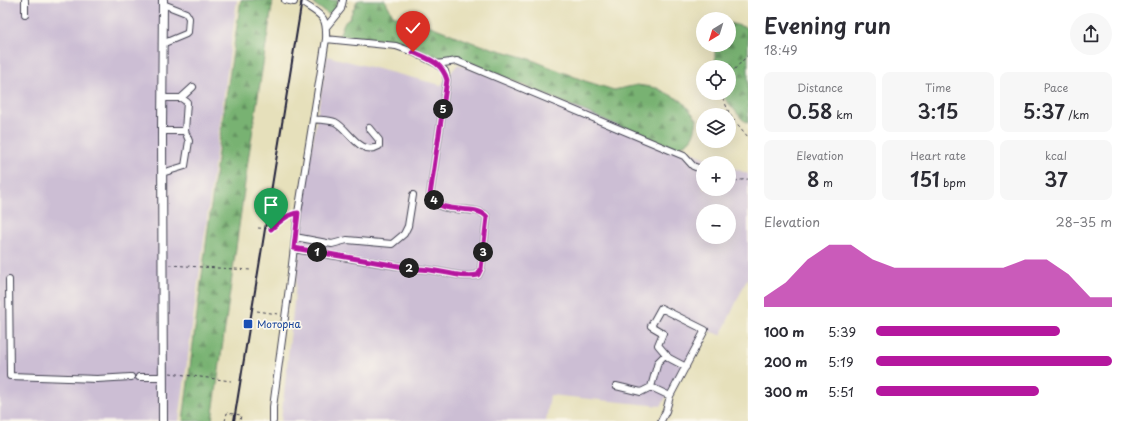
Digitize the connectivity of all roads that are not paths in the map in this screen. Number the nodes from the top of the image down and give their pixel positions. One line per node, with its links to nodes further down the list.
1 (25, 0): 7 (street)
2 (285, 0): 5 (street)
3 (343, 0): 8 (street)
4 (163, 2): 10 (main road); 10 (street)
5 (294, 2)
6 (304, 4): 8 (street)
7 (25, 14)
8 (327, 26): 9 (street)
9 (326, 40): 11 (street); 15 (street)
10 (162, 44): 13 (main road)
11 (438, 64): 19 (street); 23 (street)
12 (193, 87): 14 (street)
13 (163, 98): 14 (street); 17 (main road)
14 (182, 98): 18 (street)
15 (313, 119): 16 (street); 22 (street)
16 (369, 128)
17 (162, 131): 18 (street); 20 (main road)
18 (185, 131): 20 (street)
19 (696, 167)
20 (162, 173): 27 (main road)
21 (413, 196): 22 (street)
22 (295, 237): 23 (street)
23 (294, 248): 34 (street)
24 (9, 280): 28 (street)
25 (666, 354): 26 (street); 26 (street); 31 (street)
26 (686, 367): 32 (street)
27 (163, 374): 29 (street); 33 (main road)
28 (131, 377)
29 (139, 377)
30 (616, 386): 31 (street)
31 (651, 387): 32 (street)
32 (670, 396): 35 (street)
33 (163, 421)
34 (273, 421)
35 (661, 421)

